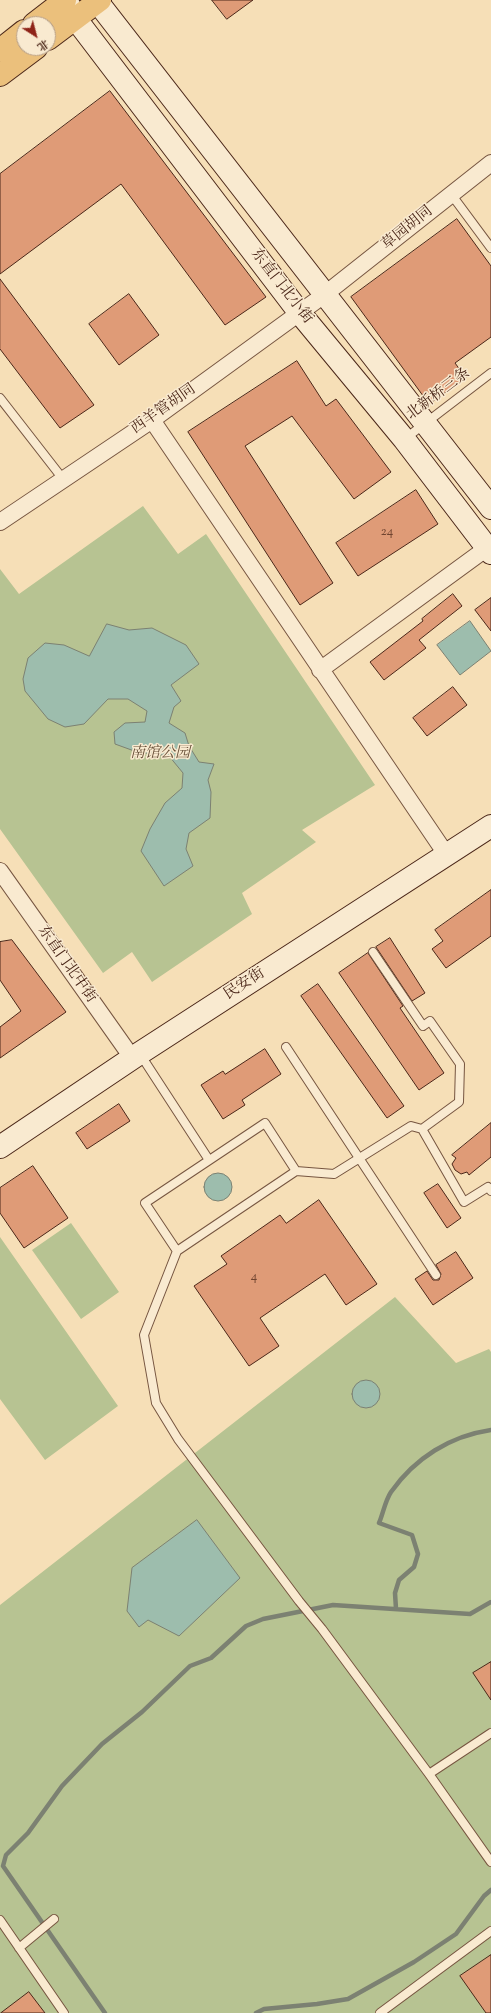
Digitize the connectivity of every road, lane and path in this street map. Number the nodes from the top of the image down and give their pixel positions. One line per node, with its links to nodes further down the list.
1 (97, 0): 2 (main road); 12 (main road, 东直门北小街)
2 (69, 6): 3 (main road); 4 (main road); 13 (main road, 东直门北小街)
3 (50, 16)
4 (56, 26)
5 (16, 37): 6 (main road)
6 (0, 50)
7 (25, 56): 8 (main road)
8 (0, 75)
9 (491, 162): 10 (street, 草园胡同)
10 (451, 194): 11 (lane); 12 (street, 草园胡同)
11 (491, 248)
12 (324, 295): 13 (street, 西羊管胡同); 17 (main road, 东直门北小街)
13 (299, 312): 16 (street, 西羊管胡同); 18 (main road, 东直门北小街)
14 (491, 373): 17 (lane, 北新桥三条)
15 (0, 398): 19 (lane)
16 (152, 420): 19 (street, 西羊管胡同); 23 (street)
17 (426, 424): 18 (lane, 北新桥三条); 20 (main road, 东直门北小街)
18 (404, 439): 22 (main road, 东直门北小街)
19 (63, 479): 21 (street, 西羊管胡同)
20 (491, 508)
21 (0, 522)
22 (489, 550): 23 (street)
23 (320, 670): 25 (street)
24 (491, 826): 25 (main road, 民安街)
25 (446, 854): 29 (main road, 民安街)
26 (0, 871): 29 (street, 东直门北中街)
27 (373, 952): 30 (lane)
28 (286, 1047): 32 (lane)
29 (136, 1056): 31 (main road, 民安街); 33 (lane)
30 (422, 1129): 32 (lane); 35 (lane)
31 (0, 1147)
32 (359, 1158): 34 (lane); 37 (lane)
33 (209, 1160): 34 (lane); 36 (lane)
34 (296, 1171): 36 (lane)
35 (491, 1191)
36 (176, 1251): 39 (lane)
37 (436, 1275)
38 (491, 1733): 39 (lane)
39 (430, 1774): 40 (lane)
40 (491, 1862)
41 (0, 1920): 44 (lane)
42 (53, 1920): 44 (lane)
43 (491, 1931): 46 (lane)
44 (19, 1948): 45 (lane)
45 (64, 2013)
46 (380, 2013)

